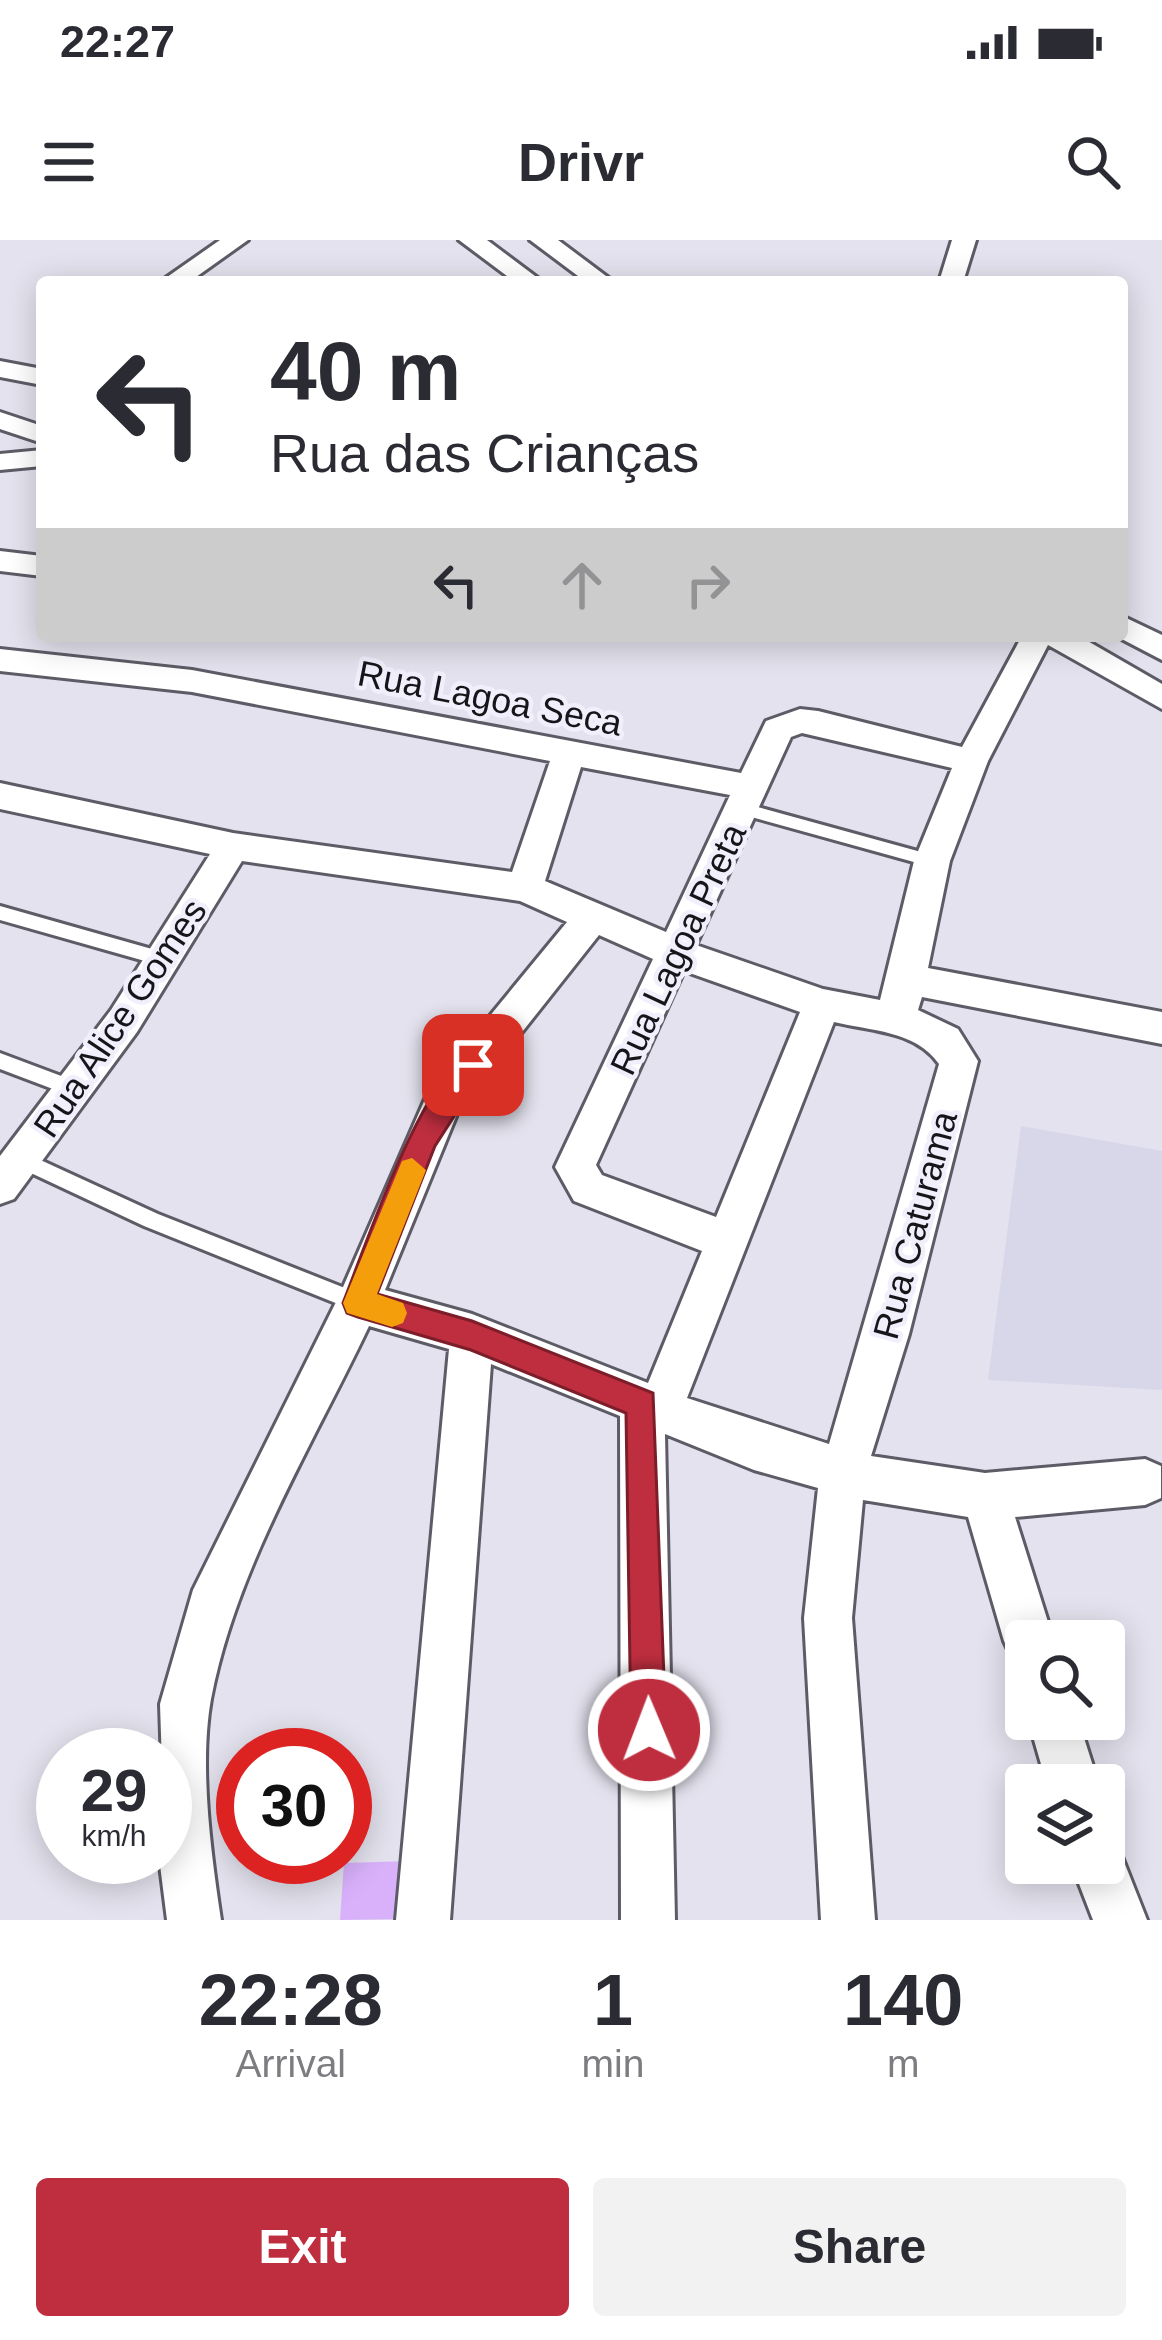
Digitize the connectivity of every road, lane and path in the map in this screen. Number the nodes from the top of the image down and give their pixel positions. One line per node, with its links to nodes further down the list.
1 (236, 240): 5 (street)
2 (471, 240): 6 (street)
3 (964, 240): 9 (street)
4 (563, 245): 7 (street); 8 (street)
5 (181, 276)
6 (521, 276)
7 (533, 276)
8 (596, 276)
9 (953, 276)
10 (0, 369): 11 (street)
11 (36, 373)
12 (0, 420): 13 (street)
13 (36, 433)
14 (36, 459): 15 (street)
15 (0, 462)
16 (0, 561): 17 (street)
17 (36, 565)
18 (1128, 629): 21 (street)
19 (1034, 642): 25 (street)
20 (1065, 642): 23 (street)
21 (1162, 649)
22 (0, 660): 24 (street, Rua Lagoa Seca)
23 (1162, 698)
24 (568, 753): 27 (street, Rua Lagoa Seca); 30 (street)
25 (971, 761): 27 (street, Rua Lagoa Preta); 29 (street)
26 (0, 796): 28 (street)
27 (747, 798): 29 (lane, Rua Lagoa Seca); 33 (street, Rua Lagoa Preta)
28 (233, 846): 30 (street); 34 (street, Rua Alice Gomes)
29 (932, 861): 35 (street)
30 (525, 888): 32 (street)
31 (0, 913): 34 (lane)
32 (593, 916): 33 (street); 42 (street)
33 (677, 952): 36 (street); 41 (street, Rua Lagoa Preta)
34 (166, 960): 39 (street, Rua Alice Gomes)
35 (899, 997): 36 (street); 37 (street); 45 (street, Rua Caturama)
36 (822, 1004): 41 (street)
37 (1162, 1028)
38 (0, 1061): 39 (lane)
39 (77, 1091): 40 (street, Rua Alice Gomes)
40 (11, 1173): 42 (lane)
41 (728, 1240): 44 (street)
42 (358, 1303): 43 (street); 50 (street)
43 (472, 1335): 44 (street); 51 (street)
44 (651, 1407): 45 (street); 52 (street)
45 (843, 1472): 47 (street); 53 (street)
46 (1145, 1482): 47 (street)
47 (985, 1496): 48 (street)
48 (1023, 1620)
49 (1106, 1884): 54 (street)
50 (194, 1920)
51 (424, 1920)
52 (648, 1920)
53 (848, 1920)
54 (1120, 1920)

